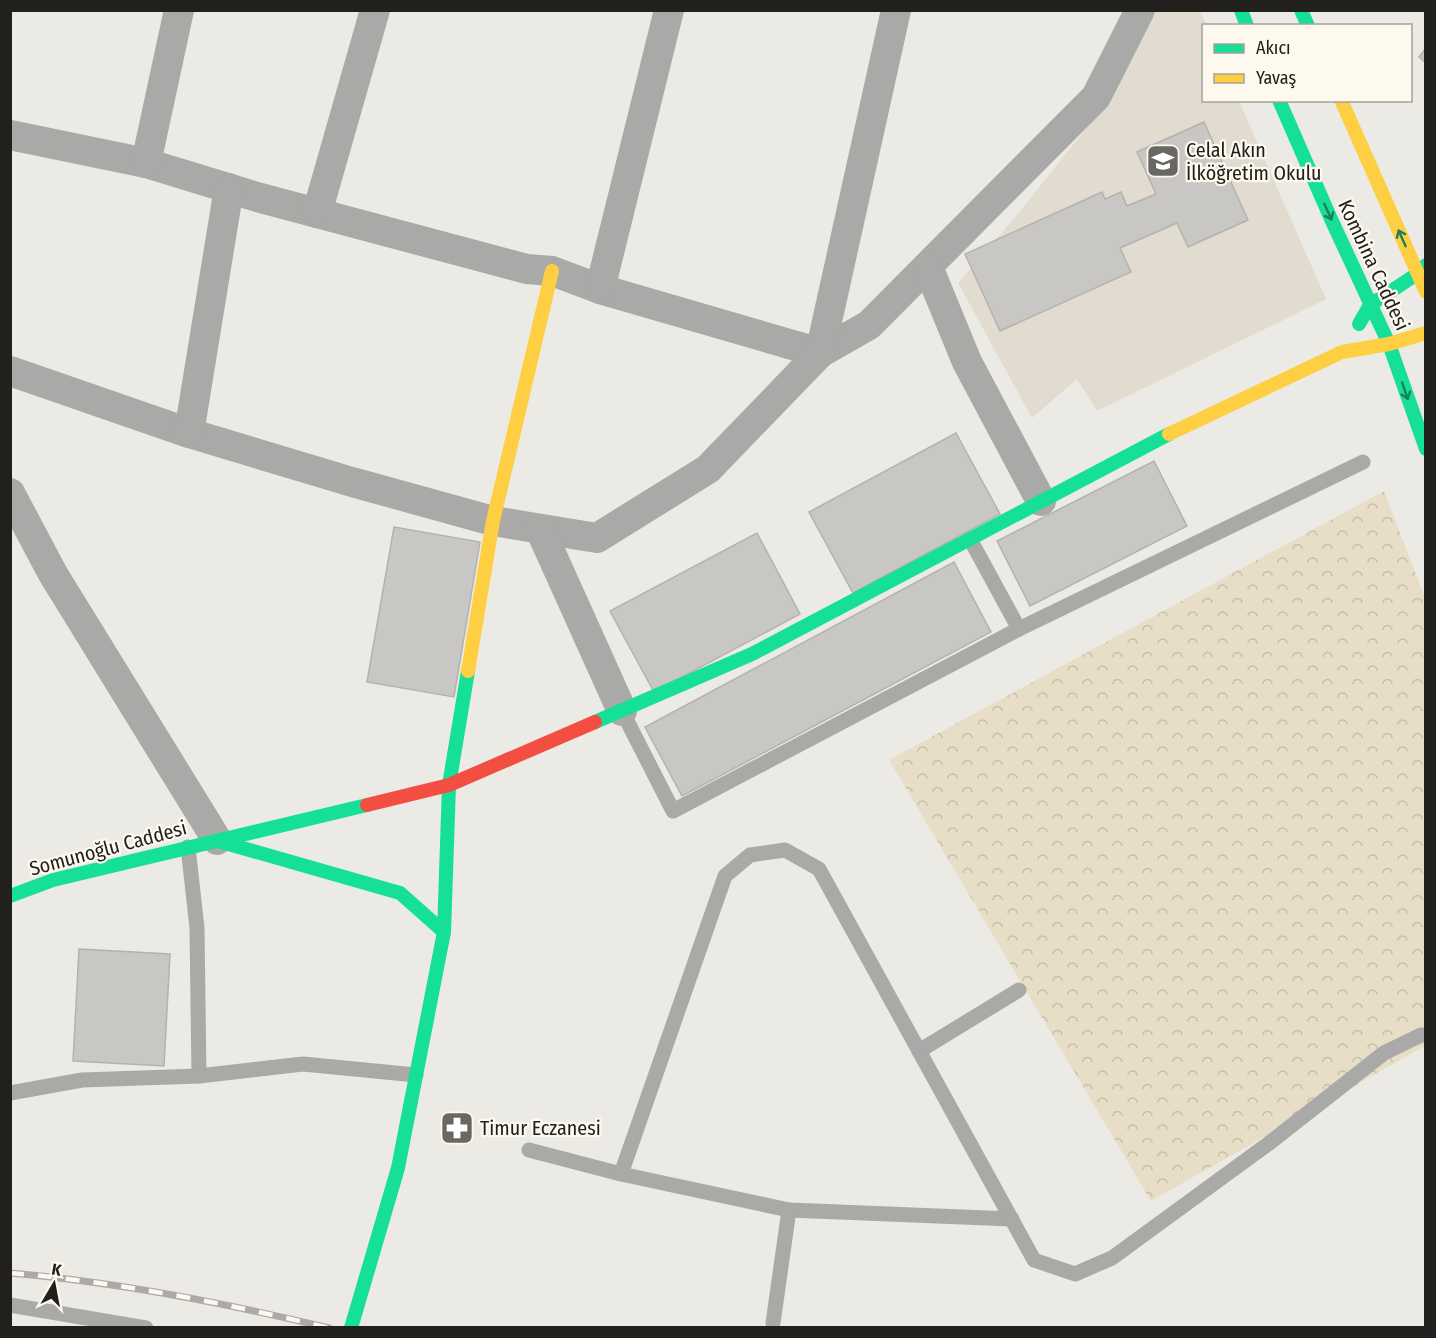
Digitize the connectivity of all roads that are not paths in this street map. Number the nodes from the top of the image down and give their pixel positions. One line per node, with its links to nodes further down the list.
1 (179, 10): 13 (street)
2 (375, 10): 15 (street)
3 (669, 10): 19 (street)
4 (896, 10): 25 (street)
5 (1140, 10): 16 (street)
6 (1240, 10): 8 (main road)
7 (1301, 10): 9 (main road)
8 (1246, 24)
9 (1307, 24)
10 (1281, 102): 21 (main road, Kombina Caddesi, one-way to 21)
11 (1342, 102): 17 (main road, Kombina Caddesi, one-way to 11)
12 (10, 135): 13 (street)
13 (146, 163): 14 (street)
14 (229, 188): 15 (street); 27 (street)
15 (317, 213): 18 (street)
16 (928, 267): 25 (street); 31 (street)
17 (1421, 269): 20 (main road, Kombina Caddesi); 21 (main road)
18 (552, 271): 19 (street); 32 (main road)
19 (600, 289): 25 (street)
20 (1425, 292)
21 (1370, 305): 23 (main road, Kombina Caddesi); 24 (main road)
22 (1425, 333): 23 (main road, Somunoğlu Caddesi)
23 (1389, 344): 24 (main road, Somunoğlu Caddesi); 28 (main road, Kombina Caddesi, one-way to 28)
24 (1342, 352): 31 (main road, Somunoğlu Caddesi)
25 (820, 353): 33 (street)
26 (10, 371): 27 (street)
27 (189, 434): 32 (street)
28 (1425, 449)
29 (1363, 462): 35 (lane)
30 (10, 493): 38 (street)
31 (1041, 501): 34 (main road, Somunoğlu Caddesi)
32 (493, 521): 33 (street); 37 (main road)
33 (540, 529): 36 (street)
34 (970, 539): 35 (lane); 36 (main road, Somunoğlu Caddesi)
35 (1019, 629): 36 (lane)
36 (622, 711): 37 (main road, Somunoğlu Caddesi)
37 (449, 785): 38 (main road, Somunoğlu Caddesi); 41 (main road)
38 (217, 840): 39 (main road, Somunoğlu Caddesi); 41 (main road)
39 (188, 847): 40 (main road, Somunoğlu Caddesi); 46 (lane)
40 (10, 896)
41 (444, 932): 45 (main road)
42 (1018, 990): 44 (lane)
43 (1425, 1035): 51 (lane)
44 (919, 1051): 49 (lane); 51 (lane)
45 (416, 1075): 46 (lane); 55 (main road)
46 (199, 1076): 47 (lane)
47 (10, 1093)
48 (529, 1150): 49 (lane)
49 (621, 1174): 50 (lane)
50 (789, 1210): 51 (lane); 53 (lane)
51 (1012, 1219)
52 (10, 1305): 54 (lane)
53 (773, 1323)
54 (146, 1328)
55 (351, 1328)

